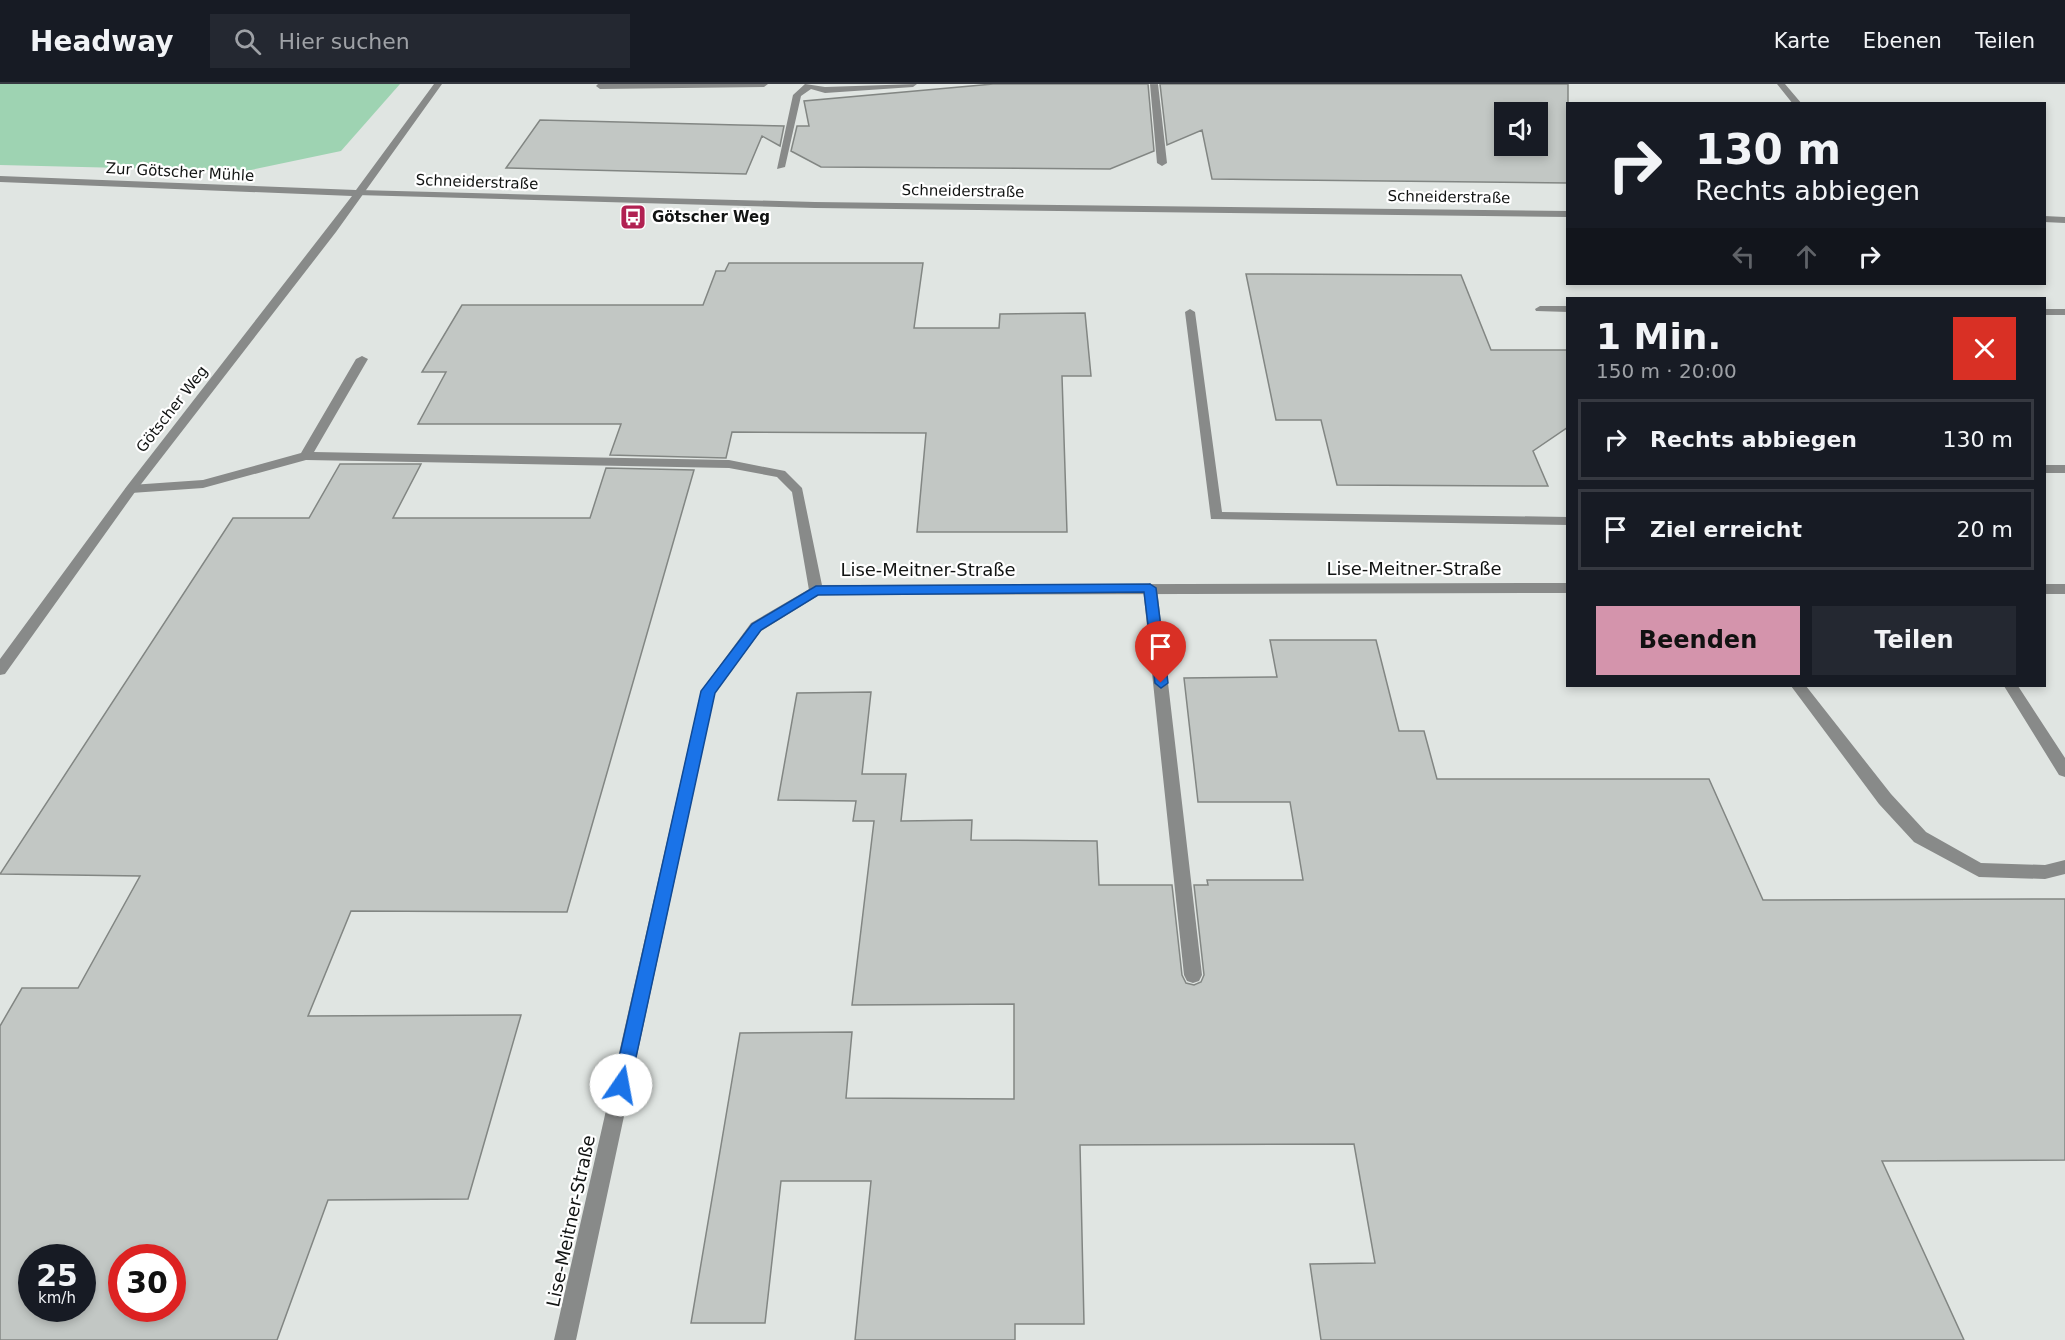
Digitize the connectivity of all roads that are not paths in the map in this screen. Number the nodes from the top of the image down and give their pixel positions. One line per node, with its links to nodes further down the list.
1 (438, 84): 12 (street, Götscher Weg)
2 (764, 84): 7 (street)
3 (914, 84): 6 (street)
4 (1154, 84): 9 (street)
5 (1781, 84): 8 (street)
6 (809, 85): 10 (street)
7 (600, 86)
8 (1796, 102)
9 (1162, 163)
10 (780, 167)
11 (0, 179): 12 (street, Zur Götscher Mühle)
12 (358, 193): 13 (street, Schneiderstraße); 25 (street, Götscher Weg)
13 (1566, 214)
14 (2046, 219): 15 (street)
15 (2065, 220)
16 (1540, 309): 17 (street)
17 (1566, 309)
18 (1190, 312): 26 (street)
19 (2046, 312): 20 (street)
20 (2065, 312)
21 (362, 359): 22 (street)
22 (306, 456): 25 (street); 31 (street)
23 (2046, 469): 24 (street)
24 (2065, 469)
25 (131, 489): 32 (street, Götscher Weg)
26 (1566, 521)
27 (1150, 588): 28 (street, Lise-Meitner-Straße); 31 (street, Lise-Meitner-Straße); 37 (street)
28 (1566, 588)
29 (2046, 589): 30 (street)
30 (2065, 589)
31 (816, 590): 38 (street, Lise-Meitner-Straße)
32 (0, 670)
33 (1799, 687): 36 (street)
34 (2012, 687): 35 (street)
35 (2065, 771)
36 (2065, 867)
37 (1193, 975)
38 (565, 1340)

